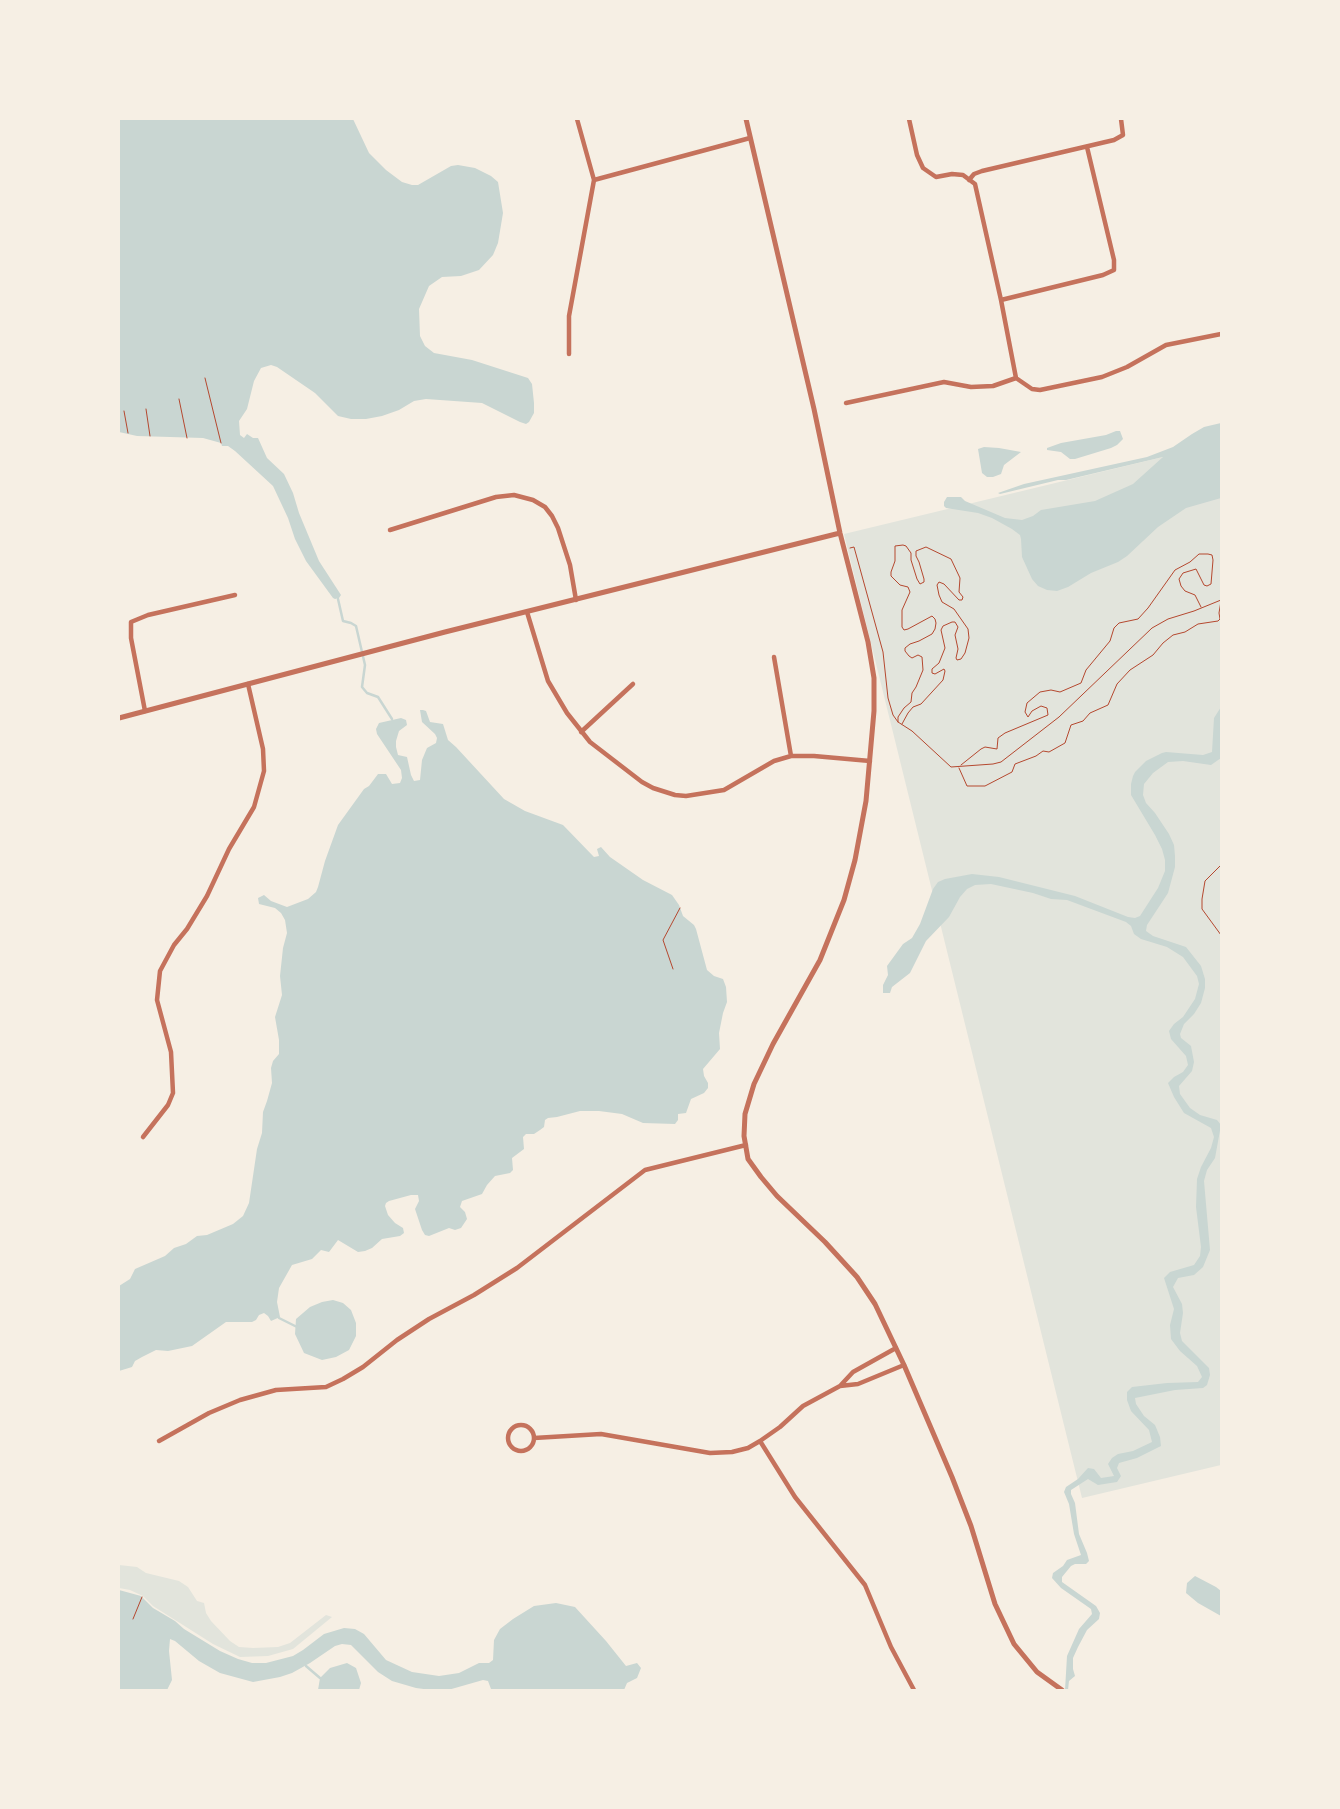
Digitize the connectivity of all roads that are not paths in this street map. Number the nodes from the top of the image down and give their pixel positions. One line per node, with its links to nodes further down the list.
1 (577, 119): 7 (street)
2 (746, 119): 5 (street)
3 (909, 119): 8 (street)
4 (1120, 119): 6 (street)
5 (750, 138): 7 (street); 15 (street)
6 (1087, 146): 8 (street); 9 (street)
7 (594, 180): 11 (street)
8 (969, 180): 9 (street)
9 (1001, 300): 12 (street)
10 (1221, 334): 12 (street)
11 (570, 354)
12 (1016, 378): 13 (street)
13 (846, 403)
14 (390, 530): 17 (street)
15 (840, 533): 17 (street); 26 (street)
16 (235, 595): 22 (street)
17 (576, 600): 18 (street)
18 (527, 612): 20 (street); 24 (street)
19 (774, 657): 25 (street)
20 (248, 684): 22 (street); 27 (street)
21 (632, 684): 24 (street)
22 (145, 711): 23 (street)
23 (119, 718)
24 (581, 732): 25 (street)
25 (791, 756): 26 (street)
26 (870, 761): 28 (street)
27 (143, 1138)
28 (746, 1145): 29 (street); 33 (street)
29 (896, 1348): 30 (street); 31 (street)
30 (904, 1365): 31 (street); 36 (street)
31 (840, 1386): 34 (street)
32 (534, 1438): 32 (street); 34 (street)
33 (159, 1441)
34 (760, 1441): 35 (street)
35 (914, 1690)
36 (1062, 1690)

